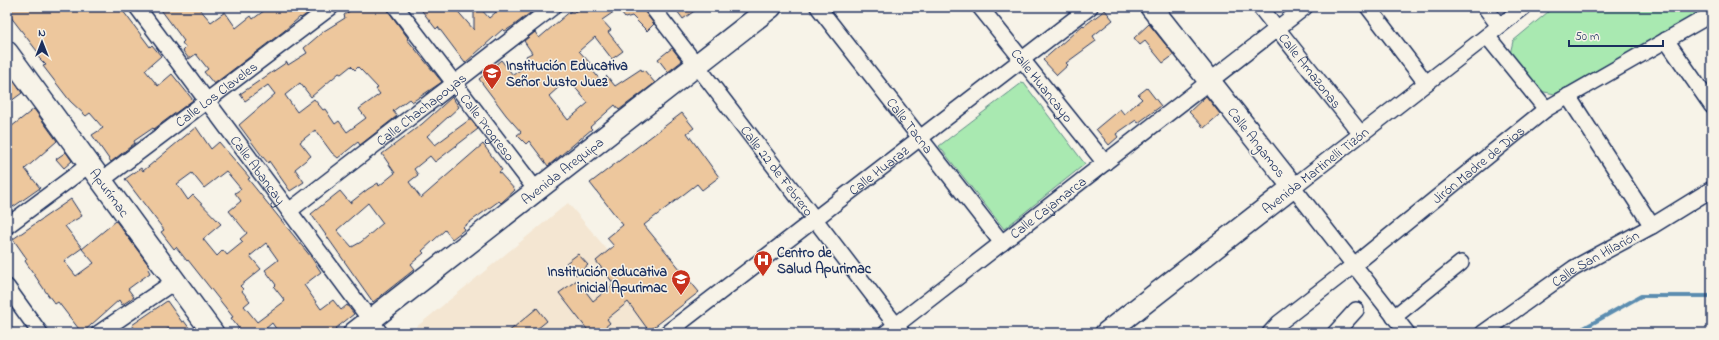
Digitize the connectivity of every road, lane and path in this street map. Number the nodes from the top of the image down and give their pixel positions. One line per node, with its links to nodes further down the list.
1 (137, 7): 27 (street, Calle Abancay)
2 (331, 7): 27 (street, Calle Los Claveles)
3 (396, 7): 24 (street, Calle Progreso)
4 (553, 7): 24 (street, Calle Chachapoyas)
5 (652, 7): 22 (street, Calle 22 de Febrero)
6 (771, 7): 22 (street, Avenida Arequipa)
7 (818, 7): 31 (street, Calle Tacna)
8 (980, 7): 21 (street, Calle Huancayo)
9 (1090, 7): 21 (street, Calle Huaraz)
10 (1151, 7): 23 (street, Calle Angamos)
11 (1260, 7): 17 (street, Calle Amazonas)
12 (1305, 7): 17 (street, Calle Cajamarca)
13 (1368, 7): 25 (street)
14 (1485, 7): 18 (street)
15 (1524, 7): 18 (street, Avenida Martinelli Tizón)
16 (1703, 19): 19 (street, Jirón Madre de Dios)
17 (1278, 28): 23 (street, Calle Cajamarca); 30 (street, Calle Amazonas)
18 (1493, 31): 25 (street, Avenida Martinelli Tizón); 29 (street)
19 (1666, 40): 26 (street, Jirón Madre de Dios); 28 (street)
20 (7, 52): 33 (street, Apurímac)
21 (1022, 60): 31 (street, Calle Huaraz); 32 (street, Calle Huancayo)
22 (697, 65): 36 (street, Avenida Arequipa); 38 (street, Calle 22 de Febrero)
23 (1210, 81): 32 (street, Calle Cajamarca); 34 (street, Calle Angamos)
24 (454, 83): 36 (street, Calle Progreso); 37 (street, Calle Chachapoyas)
25 (1426, 83): 30 (street, Avenida Martinelli Tizón)
26 (1568, 96): 29 (street, Jirón Madre de Dios); 40 (street)
27 (207, 101): 33 (street, Calle Los Claveles); 37 (street, Calle Abancay)
28 (1712, 106)
29 (1546, 109): 43 (street, Jirón Madre de Dios)
30 (1361, 134): 34 (street, Avenida Martinelli Tizón)
31 (920, 138): 38 (street, Calle Huaraz); 41 (street, Calle Tacna)
32 (1105, 163): 41 (street, Calle Cajamarca)
33 (96, 172): 39 (street, Calle Los Claveles); 44 (street, Apurímac)
34 (1293, 187): 43 (street, Calle Angamos); 55 (street, Avenida Martinelli Tizón)
35 (1712, 189): 40 (street, Calle San Hilarión)
36 (536, 190): 48 (street, Avenida Arequipa)
37 (289, 211): 48 (street, Calle Abancay)
38 (815, 219): 49 (street, Calle 22 de Febrero); 54 (street, Calle Huaraz)
39 (7, 226)
40 (1652, 226): 59 (street, Calle San Hilarión)
41 (1002, 243): 49 (street, Calle Cajamarca)
42 (1461, 263): 47 (street)
43 (1354, 265): 47 (street, Calle Angamos); 56 (street, Jirón Madre de Dios)
44 (175, 281): 51 (street); 52 (street, Apurímac)
45 (7, 287): 50 (street)
46 (1356, 310): 57 (street)
47 (1394, 317): 58 (street, Calle Angamos)
48 (375, 327): 53 (street, Avenida Arequipa)
49 (895, 330)
50 (40, 333)
51 (99, 333)
52 (212, 333)
53 (354, 333)
54 (667, 333)
55 (1106, 333)
56 (1270, 333)
57 (1335, 333)
58 (1407, 333)
59 (1483, 333)

